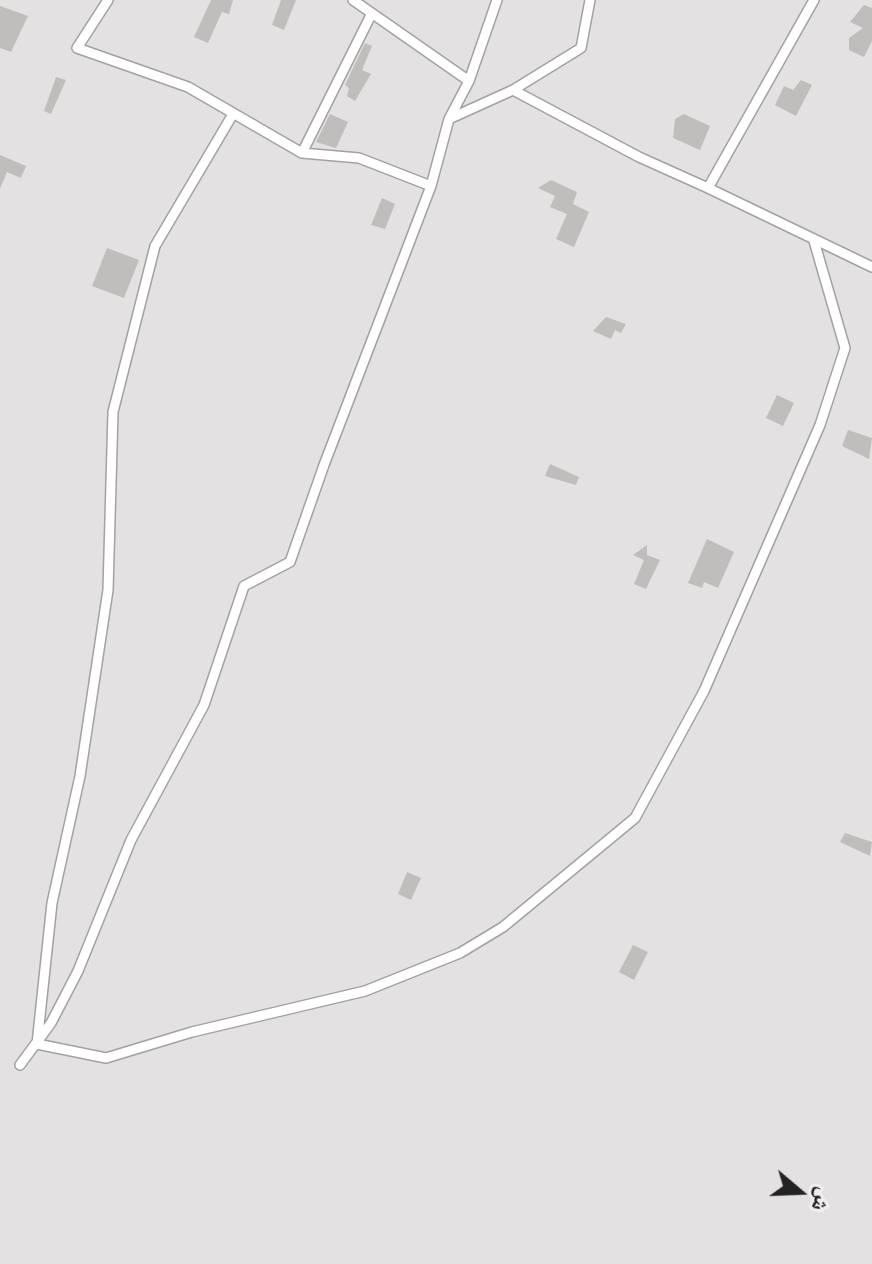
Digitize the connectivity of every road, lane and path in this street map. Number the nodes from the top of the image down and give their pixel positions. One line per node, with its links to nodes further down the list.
1 (108, 0): 9 (street)
2 (353, 0): 6 (street)
3 (497, 0): 7 (street)
4 (590, 0): 8 (street)
5 (814, 0): 13 (street)
6 (371, 15): 7 (street); 11 (street)
7 (469, 81): 10 (street)
8 (513, 90): 10 (street); 13 (street)
9 (233, 114): 11 (street); 16 (street)
10 (449, 119): 12 (street)
11 (302, 153): 12 (street)
12 (431, 186): 16 (street)
13 (708, 188): 14 (street)
14 (814, 241): 15 (street); 16 (street)
15 (872, 267)
16 (37, 1044): 17 (street)
17 (20, 1065)

